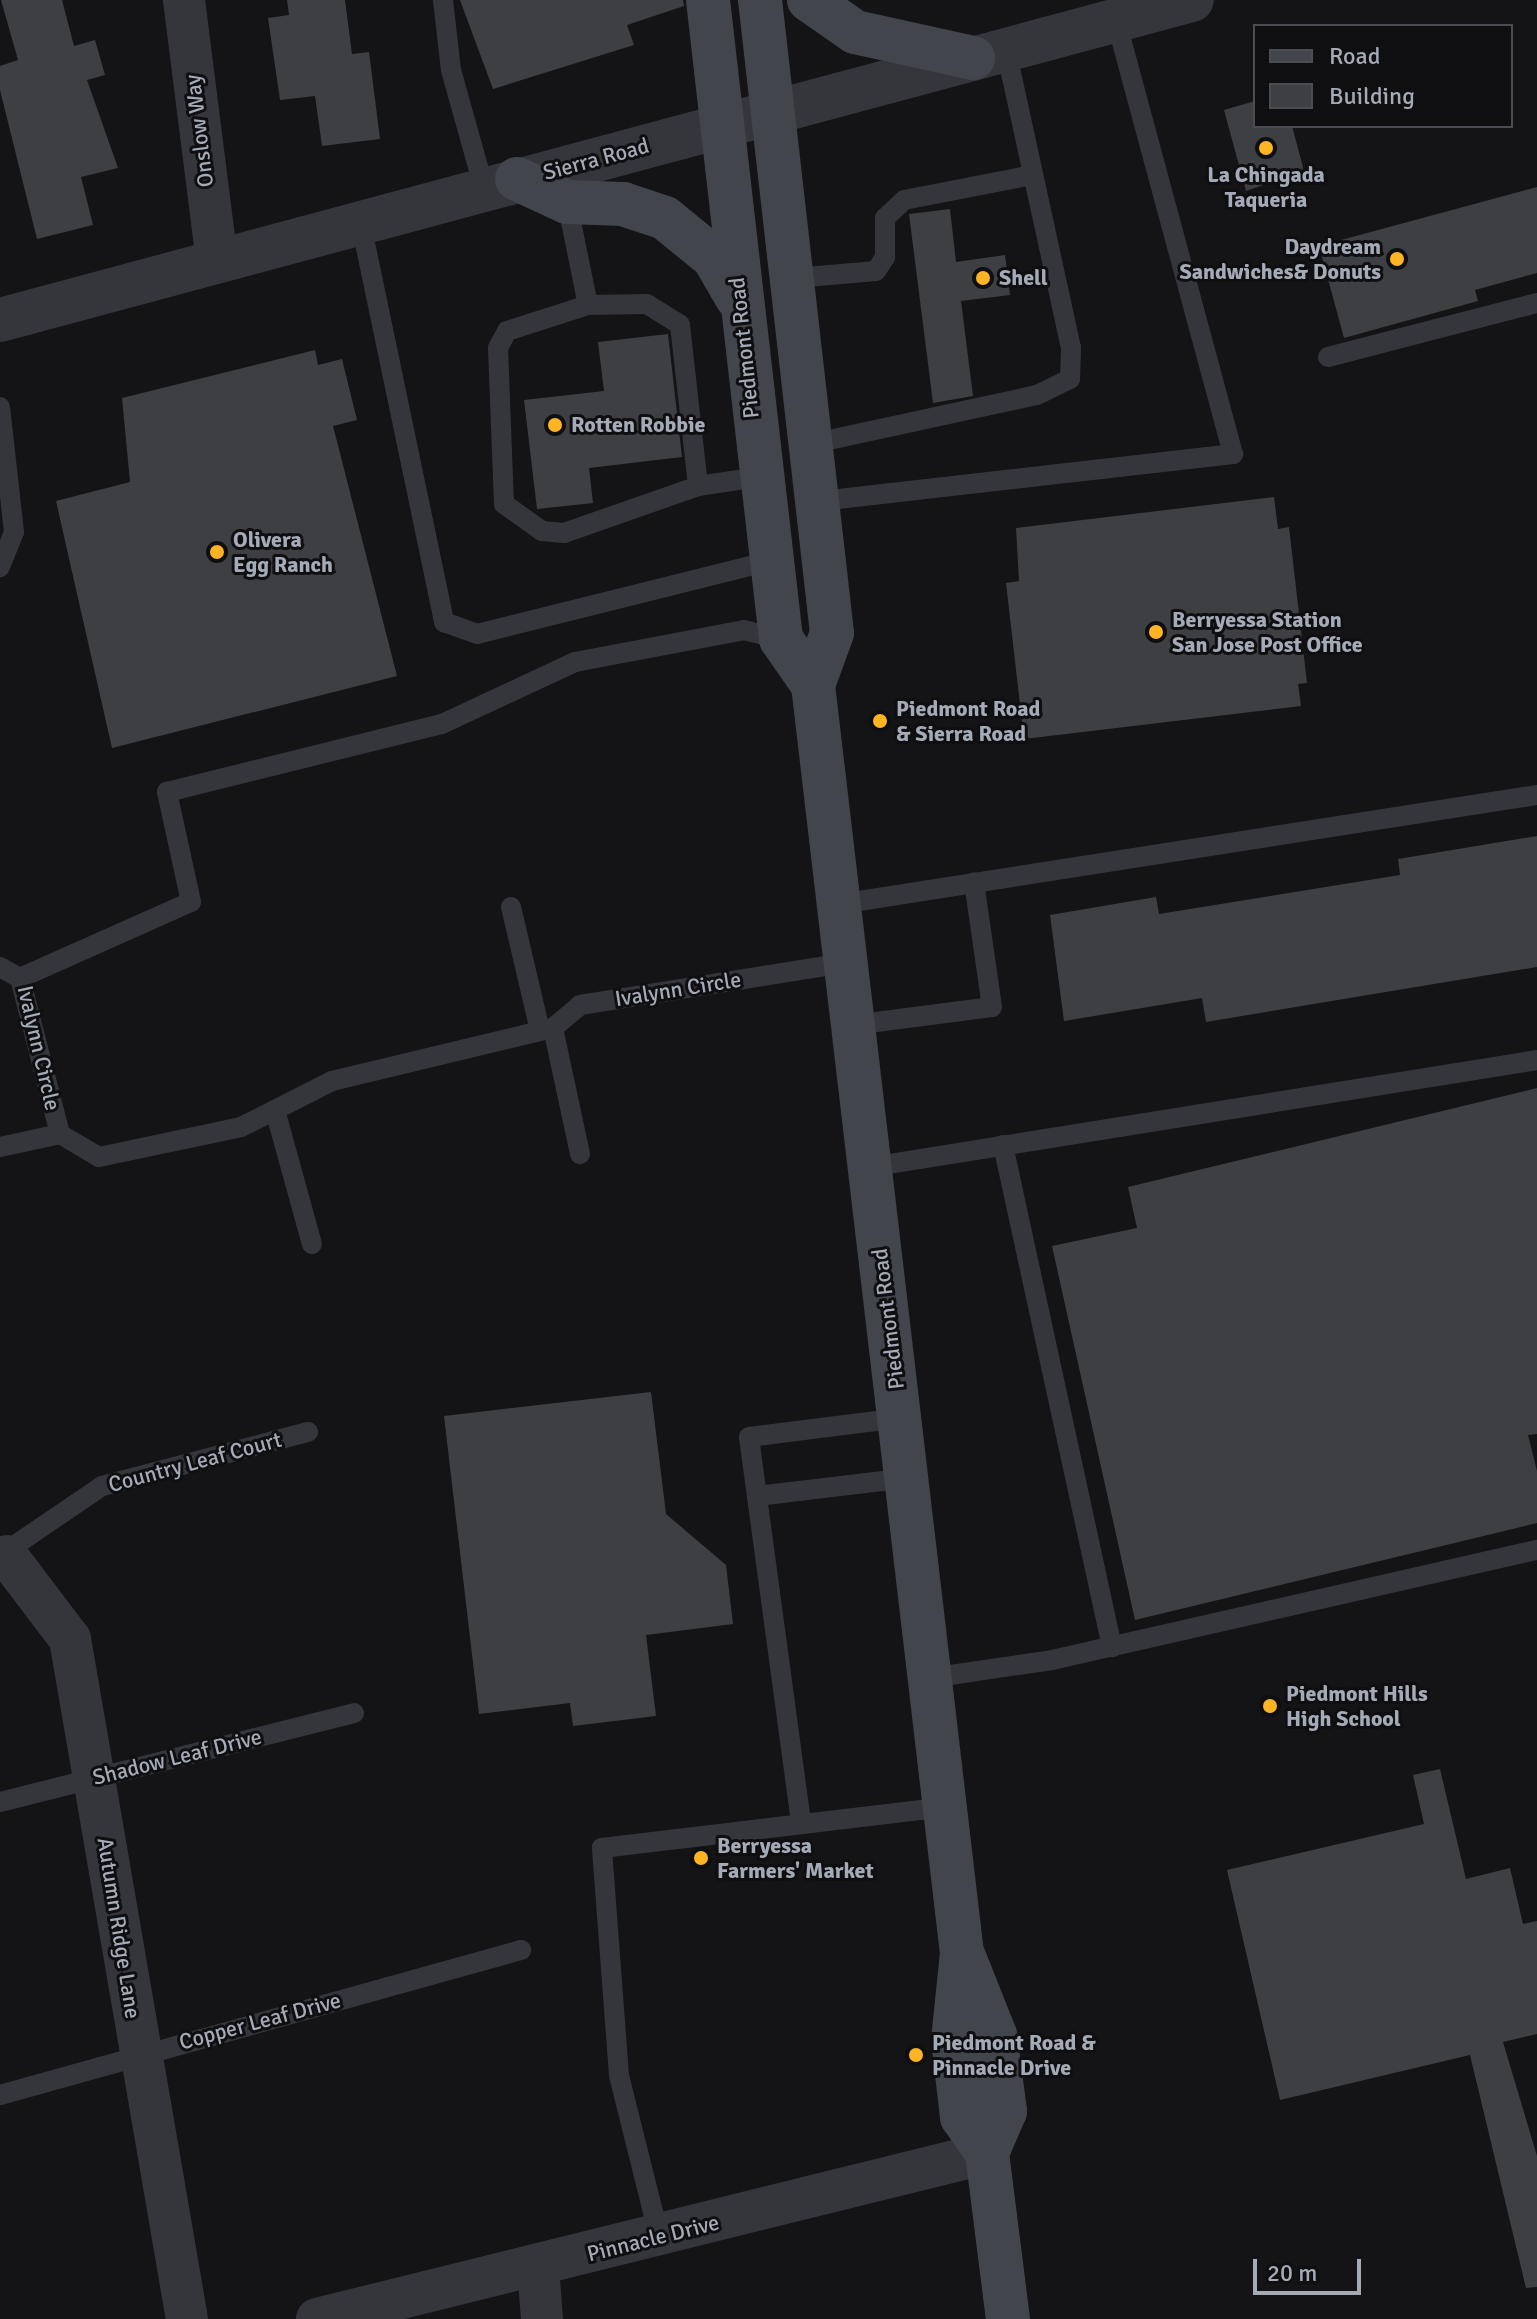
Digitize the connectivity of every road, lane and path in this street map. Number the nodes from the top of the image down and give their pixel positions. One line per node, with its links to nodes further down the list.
1 (184, 0): 15 (street, Onslow Way)
2 (443, 0): 12 (lane)
3 (708, 0): 10 (main road, Piedmont Road)
4 (760, 0): 9 (main road, Piedmont Road)
5 (809, 0): 8 (main road)
6 (1192, 0): 7 (street, Sierra Road)
7 (1116, 20): 8 (street, Sierra Road); 26 (lane)
8 (989, 53): 9 (street, Sierra Road); 11 (lane)
9 (776, 113): 10 (street, Sierra Road); 16 (main road, Piedmont Road)
10 (719, 126): 12 (street, Sierra Road); 17 (main road, Piedmont Road)
11 (1033, 175): 16 (lane); 23 (lane)
12 (500, 184): 13 (main road); 14 (street, Sierra Road)
13 (567, 202): 17 (main road); 19 (lane)
14 (361, 224): 15 (street, Sierra Road); 27 (lane)
15 (217, 262): 20 (street, Sierra Road)
16 (795, 278): 23 (main road, Piedmont Road)
17 (740, 303): 24 (main road, Piedmont Road)
18 (1537, 303): 21 (lane)
19 (588, 305): 25 (lane); 25 (lane)
20 (0, 320)
21 (1328, 357)
22 (0, 407): 28 (lane)
23 (815, 443): 26 (main road, Piedmont Road)
24 (759, 477): 25 (lane); 27 (main road, Piedmont Road)
25 (698, 486)
26 (821, 501): 30 (main road, Piedmont Road)
27 (770, 561): 29 (main road, Piedmont Road)
28 (0, 567)
29 (781, 639): 30 (main road, Piedmont Road); 37 (lane, Ivalynn Circle)
30 (813, 685): 33 (main road, Piedmont Road)
31 (1537, 795): 32 (lane)
32 (974, 882): 33 (lane); 38 (lane)
33 (840, 904): 35 (main road, Piedmont Road)
34 (511, 907): 39 (lane)
35 (846, 963): 38 (main road, Piedmont Road); 39 (lane, Ivalynn Circle)
36 (0, 967): 37 (lane)
37 (20, 978): 42 (lane, Ivalynn Circle)
38 (853, 1025): 46 (main road, Piedmont Road)
39 (546, 1029): 41 (lane, Ivalynn Circle); 45 (lane)
40 (1537, 1060): 43 (lane)
41 (275, 1110): 42 (lane, Ivalynn Circle); 47 (lane)
42 (60, 1134): 44 (lane)
43 (1003, 1145): 46 (lane); 54 (lane)
44 (0, 1147)
45 (580, 1154)
46 (870, 1167): 48 (main road, Piedmont Road)
47 (312, 1244)
48 (899, 1418): 50 (main road, Piedmont Road); 51 (lane)
49 (308, 1432): 53 (lane, Country Leaf Court)
50 (907, 1478): 51 (lane); 55 (main road, Piedmont Road)
51 (757, 1496): 60 (lane)
52 (1537, 1550): 54 (lane)
53 (4, 1555): 57 (street, Autumn Ridge Lane)
54 (1112, 1647): 55 (lane)
55 (930, 1678): 59 (main road, Piedmont Road)
56 (354, 1713): 57 (lane, Shadow Leaf Drive)
57 (95, 1778): 58 (lane, Shadow Leaf Drive); 62 (street, Autumn Ridge Lane)
58 (0, 1802)
59 (945, 1807): 60 (lane); 64 (main road, Piedmont Road)
60 (801, 1822): 65 (lane)
61 (521, 1950): 62 (lane, Copper Leaf Drive)
62 (140, 2056): 63 (lane, Copper Leaf Drive); 67 (street, Autumn Ridge Lane)
63 (0, 2095)
64 (987, 2153): 65 (street, Pinnacle Drive); 70 (main road, Piedmont Road)
65 (659, 2236): 66 (street, Pinnacle Drive)
66 (538, 2267): 68 (street, Pinnacle Drive); 69 (street)
67 (187, 2319)
68 (317, 2319)
69 (542, 2319)
70 (1008, 2319)

